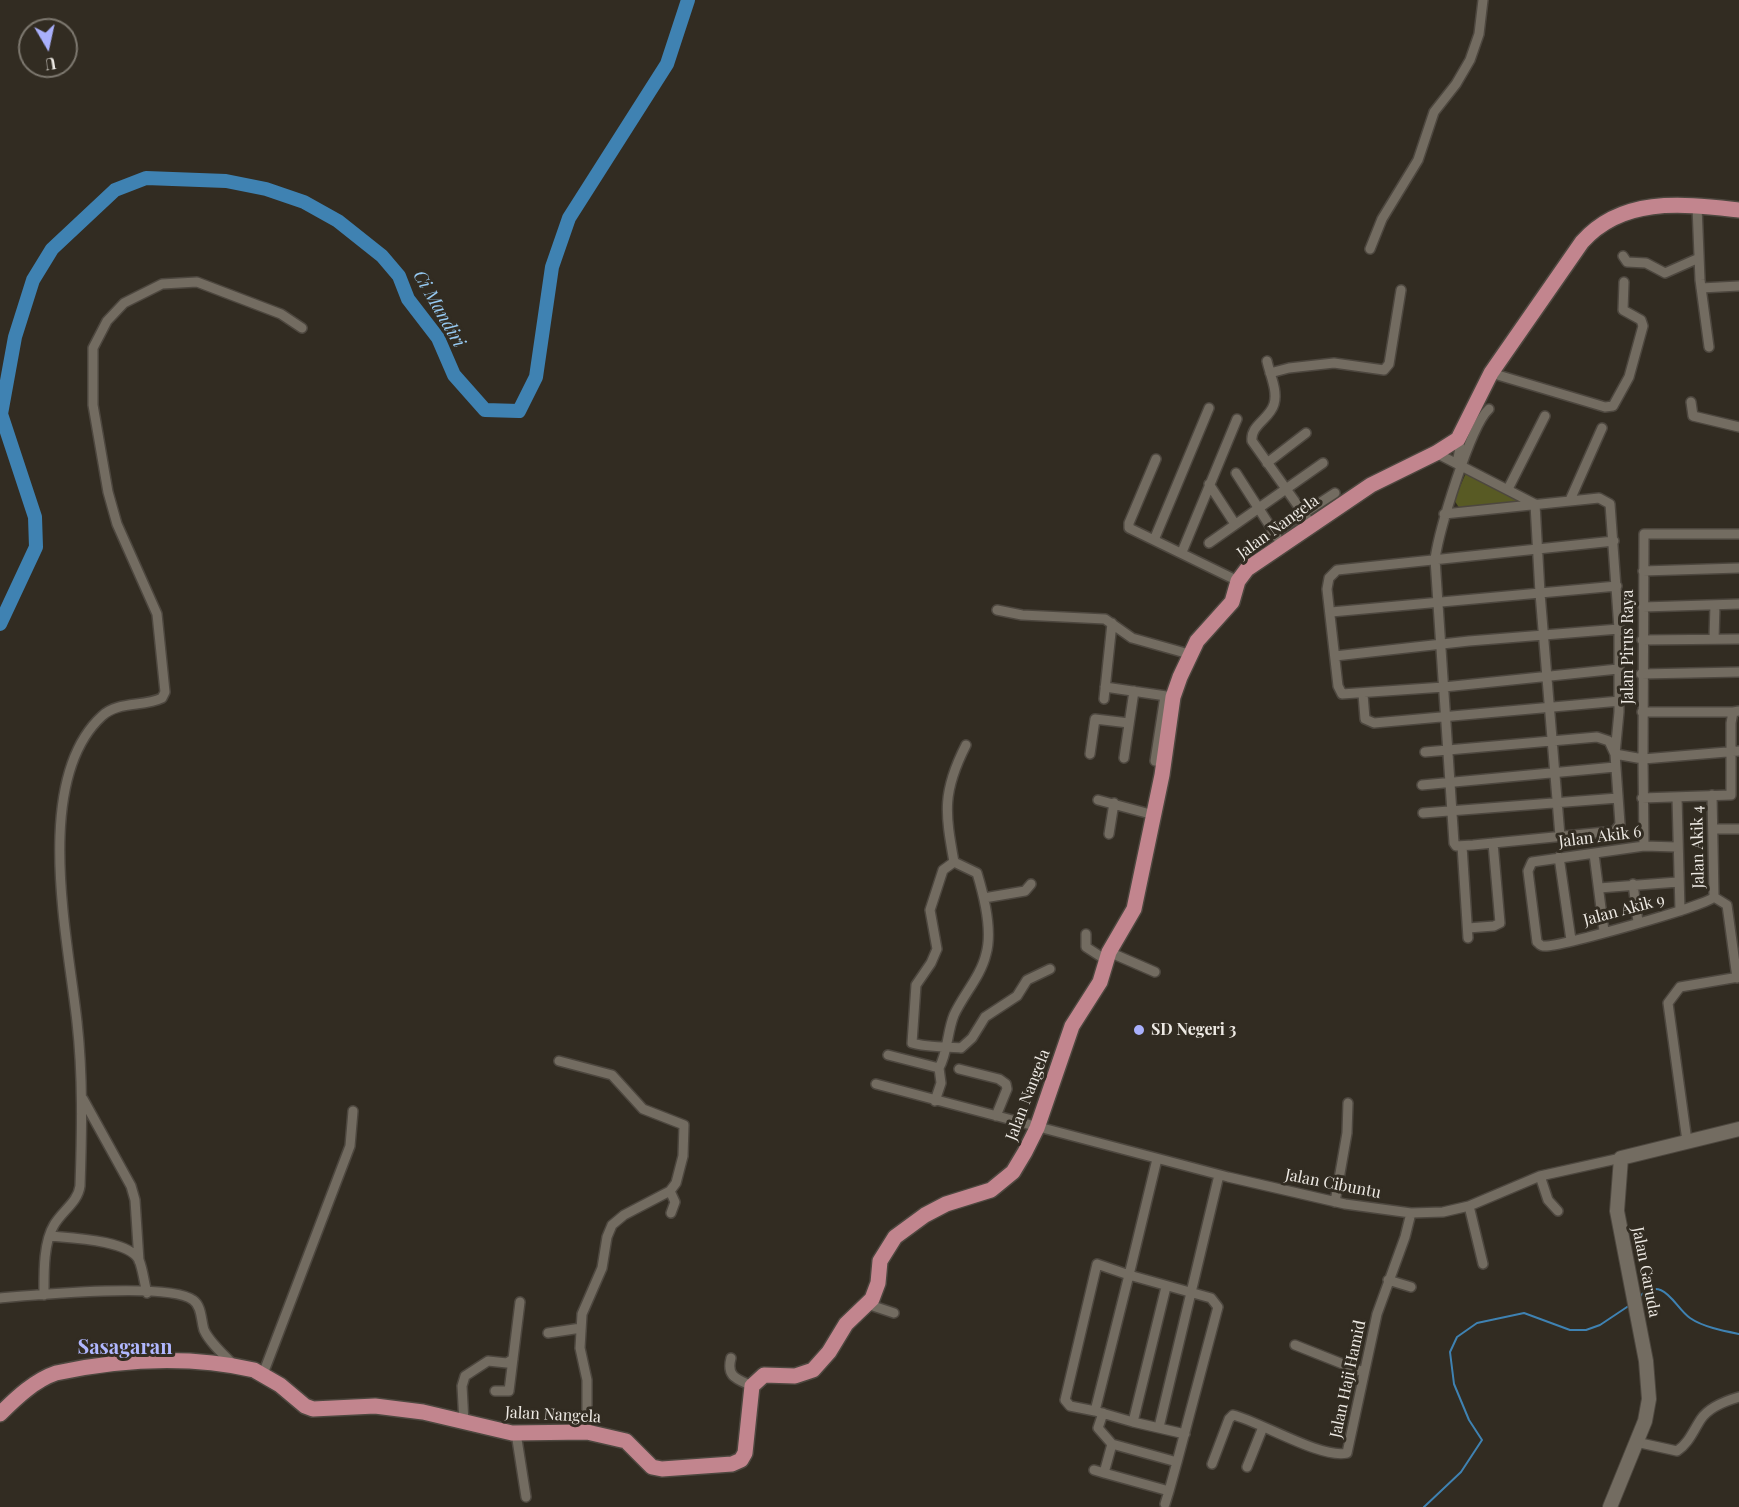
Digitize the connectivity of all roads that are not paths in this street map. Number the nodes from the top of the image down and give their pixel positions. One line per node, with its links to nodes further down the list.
1 (1483, 0): 4 (street)
2 (1696, 206): 3 (main road); 6 (street); 15 (main road)
3 (1739, 210)
4 (1370, 249)
5 (1623, 256): 6 (street)
6 (1699, 258): 9 (street)
7 (1624, 282): 15 (street)
8 (1739, 286): 9 (street)
9 (1701, 288): 12 (street)
10 (1401, 290): 14 (street)
11 (302, 328): 144 (street)
12 (1709, 347)
13 (1266, 361): 14 (street)
14 (1270, 373): 27 (street)
15 (1491, 373): 24 (main road)
16 (1691, 402): 21 (street)
17 (1209, 408): 43 (street)
18 (1489, 409): 29 (street)
19 (1545, 416): 33 (street)
20 (1237, 419): 31 (street)
21 (1739, 427)
22 (1602, 428): 35 (street)
23 (1306, 433): 27 (street)
24 (1458, 439): 25 (main road, Jalan Nangela); 29 (street)
25 (1436, 453): 29 (street); 39 (main road, Jalan Nangela)
26 (1156, 459): 43 (street)
27 (1267, 463): 32 (street)
28 (1323, 463): 32 (street)
29 (1459, 465): 33 (street); 38 (street)
30 (1236, 473): 37 (street)
31 (1209, 484): 40 (street); 47 (street)
32 (1285, 489): 37 (street); 39 (street)
33 (1508, 489): 36 (street)
34 (1335, 493): 39 (street)
35 (1570, 500): 36 (street); 44 (street)
36 (1535, 504): 38 (street); 46 (street)
37 (1257, 509): 40 (street); 42 (street)
38 (1444, 514): 49 (street)
39 (1307, 519): 42 (main road, Jalan Nangela)
40 (1235, 524): 45 (street)
41 (1739, 534): 51 (street, Jalan Pirus Raya)
42 (1278, 538): 48 (street); 52 (main road, Jalan Nangela)
43 (1154, 540): 47 (street)
44 (1614, 541): 46 (street); 53 (street)
45 (1209, 543)
46 (1537, 549): 49 (street); 54 (street)
47 (1182, 552): 52 (street)
48 (1243, 553)
49 (1435, 559): 55 (street); 60 (street)
50 (1739, 568): 51 (street)
51 (1643, 571): 58 (street, Jalan Pirus Raya)
52 (1238, 581): 68 (main road, Jalan Nangela)
53 (1617, 586): 54 (street); 62 (street)
54 (1540, 593): 55 (street); 63 (street)
55 (1438, 603): 60 (street); 67 (street)
56 (1715, 604): 57 (street); 58 (street); 64 (street)
57 (1739, 604)
58 (1643, 607): 66 (street, Jalan Pirus Raya)
59 (997, 610): 61 (street)
60 (1331, 612): 69 (street)
61 (1112, 623): 68 (street); 74 (street)
62 (1619, 629): 63 (street); 70 (street)
63 (1544, 635): 67 (street); 73 (street)
64 (1714, 639): 65 (street); 66 (street)
65 (1739, 639)
66 (1642, 640): 72 (street, Jalan Pirus Raya)
67 (1440, 644): 69 (street); 75 (street)
68 (1189, 654): 78 (main road, Jalan Nangela)
69 (1335, 656): 77 (street)
70 (1618, 669): 73 (street); 80 (street)
71 (1739, 672): 72 (street)
72 (1641, 674): 82 (street, Jalan Pirus Raya)
73 (1548, 676): 75 (street); 81 (street)
74 (1105, 687): 76 (street); 79 (street)
75 (1444, 687): 77 (street); 84 (street)
76 (1134, 691): 78 (street); 85 (street)
77 (1363, 694): 84 (street)
78 (1169, 696): 95 (street); 110 (main road, Jalan Nangela)
79 (1104, 699)
80 (1620, 701): 81 (street); 92 (street)
81 (1551, 709): 84 (street); 86 (street)
82 (1642, 712): 83 (street); 94 (street, Jalan Pirus Raya)
83 (1736, 712): 89 (street)
84 (1446, 719): 88 (street)
85 (1129, 723): 91 (street); 93 (street)
86 (1554, 742): 88 (street); 92 (street); 97 (street)
87 (966, 745): 121 (street)
88 (1447, 749): 90 (street); 98 (street)
89 (1735, 751): 94 (street); 101 (street)
90 (1425, 752)
91 (1090, 754)
92 (1618, 755): 94 (street); 96 (street)
93 (1124, 758)
94 (1641, 760): 104 (street, Jalan Pirus Raya)
95 (1155, 761)
96 (1615, 767): 97 (street); 103 (street)
97 (1556, 773): 98 (street); 106 (street)
98 (1449, 782): 99 (street); 108 (street)
99 (1422, 785)
100 (1712, 795): 101 (street); 102 (street); 111 (street, Jalan Akik 4)
101 (1735, 795)
102 (1677, 797): 104 (street); 118 (street)
103 (1618, 798): 106 (street); 114 (street)
104 (1642, 798): 117 (street, Jalan Pirus Raya)
105 (1098, 800): 107 (street)
106 (1559, 803): 108 (street); 114 (street)
107 (1114, 804): 110 (street); 113 (street)
108 (1452, 812): 109 (street); 116 (street)
109 (1423, 813)
110 (1154, 816): 134 (main road, Jalan Nangela)
111 (1713, 829): 112 (street); 126 (street, Jalan Akik 4)
112 (1739, 829)
113 (1108, 834)
114 (1560, 836): 115 (street)
115 (1493, 843): 116 (street); 116 (street)
116 (1462, 846)
117 (1644, 846): 118 (street, Jalan Akik 6); 119 (street, Jalan Akik 6)
118 (1677, 847): 122 (street)
119 (1594, 854): 120 (street, Jalan Akik 6); 125 (street)
120 (1559, 857): 132 (street); 133 (street, Jalan Akik 6)
121 (954, 862): 127 (street); 138 (street)
122 (1678, 882): 123 (street); 128 (street)
123 (1633, 884): 125 (street); 129 (street)
124 (1031, 885): 127 (street)
125 (1599, 888): 130 (street)
126 (1714, 897): 128 (street, Jalan Akik 9); 137 (street)
127 (984, 898): 138 (street)
128 (1680, 911): 129 (street, Jalan Akik 9)
129 (1638, 922): 130 (street, Jalan Akik 9)
130 (1604, 931): 132 (street, Jalan Akik 9)
131 (1086, 934): 134 (street)
132 (1571, 940): 133 (street, Jalan Akik 9)
133 (1539, 944)
134 (1107, 956): 136 (street); 149 (main road, Jalan Nangela)
135 (1050, 969): 138 (street)
136 (1155, 972)
137 (1738, 977): 151 (street)
138 (946, 1045): 141 (street)
139 (888, 1055): 141 (street)
140 (559, 1061): 156 (street)
141 (939, 1068): 145 (street)
142 (959, 1069): 148 (street)
143 (876, 1084): 145 (street, Jalan Cibuntu)
144 (81, 1096): 162 (street); 163 (street)
145 (935, 1101): 148 (street, Jalan Cibuntu)
146 (1348, 1103): 157 (street)
147 (353, 1112): 183 (street)
148 (996, 1116): 149 (street, Jalan Cibuntu)
149 (1037, 1128): 153 (street, Jalan Cibuntu); 174 (main road, Jalan Nangela)
150 (1739, 1129): 151 (street)
151 (1687, 1141): 152 (street)
152 (1621, 1158): 155 (street, Jalan Cibuntu); 196 (street, Jalan Garuda)
153 (1157, 1160): 154 (street, Jalan Cibuntu); 165 (street)
154 (1219, 1175): 157 (street, Jalan Cibuntu); 170 (street)
155 (1540, 1176): 158 (street, Jalan Cibuntu); 159 (street)
156 (670, 1191): 160 (street); 176 (street)
157 (1335, 1202): 161 (street, Jalan Cibuntu)
158 (1469, 1206): 161 (street, Jalan Cibuntu); 164 (street)
159 (1558, 1211)
160 (671, 1213)
161 (1411, 1213): 166 (street, Jalan Haji Hamid)
162 (50, 1236): 163 (street); 171 (street)
163 (139, 1261): 169 (street)
164 (1483, 1264)
165 (1129, 1275): 167 (street); 187 (street); 187 (street)
166 (1388, 1280): 168 (street); 182 (street, Jalan Haji Hamid)
167 (1166, 1287): 170 (street); 189 (street)
168 (1412, 1287)
169 (147, 1293): 171 (street); 181 (street)
170 (1191, 1293): 191 (street); 195 (street)
171 (44, 1295): 172 (street)
172 (0, 1298)
173 (520, 1302): 180 (street)
174 (867, 1304): 175 (street); 184 (main road, Jalan Nangela)
175 (894, 1313)
176 (580, 1328): 177 (street); 193 (street)
177 (548, 1333)
178 (1295, 1345): 182 (street)
179 (731, 1358): 184 (street)
180 (513, 1359): 185 (street); 190 (street)
181 (234, 1365): 183 (main road, Jalan Nangela); 188 (main road, Jalan Nangela)
182 (1363, 1372): 192 (street, Jalan Haji Hamid)
183 (263, 1374): 190 (main road, Jalan Nangela)
184 (752, 1386): 193 (main road, Jalan Nangela)
185 (495, 1390)
186 (1739, 1397): 196 (street)
187 (1099, 1412): 189 (street); 197 (street)
188 (0, 1414)
189 (1133, 1422): 191 (street)
190 (464, 1423): 194 (main road, Jalan Nangela)
191 (1159, 1427): 195 (street)
192 (1263, 1427): 199 (street, Jalan Haji Hamid); 200 (street)
193 (587, 1432): 194 (main road, Jalan Nangela)
194 (516, 1433): 204 (street)
195 (1185, 1434): 198 (street)
196 (1636, 1442): 206 (street, Jalan Garuda)
197 (1112, 1444): 198 (street); 202 (street)
198 (1178, 1462): 203 (street)
199 (1212, 1464)
200 (1247, 1467)
201 (1094, 1470): 202 (street)
202 (1104, 1473): 203 (street)
203 (1169, 1491): 205 (street)
204 (526, 1497)
205 (1165, 1504)
206 (1610, 1507)

